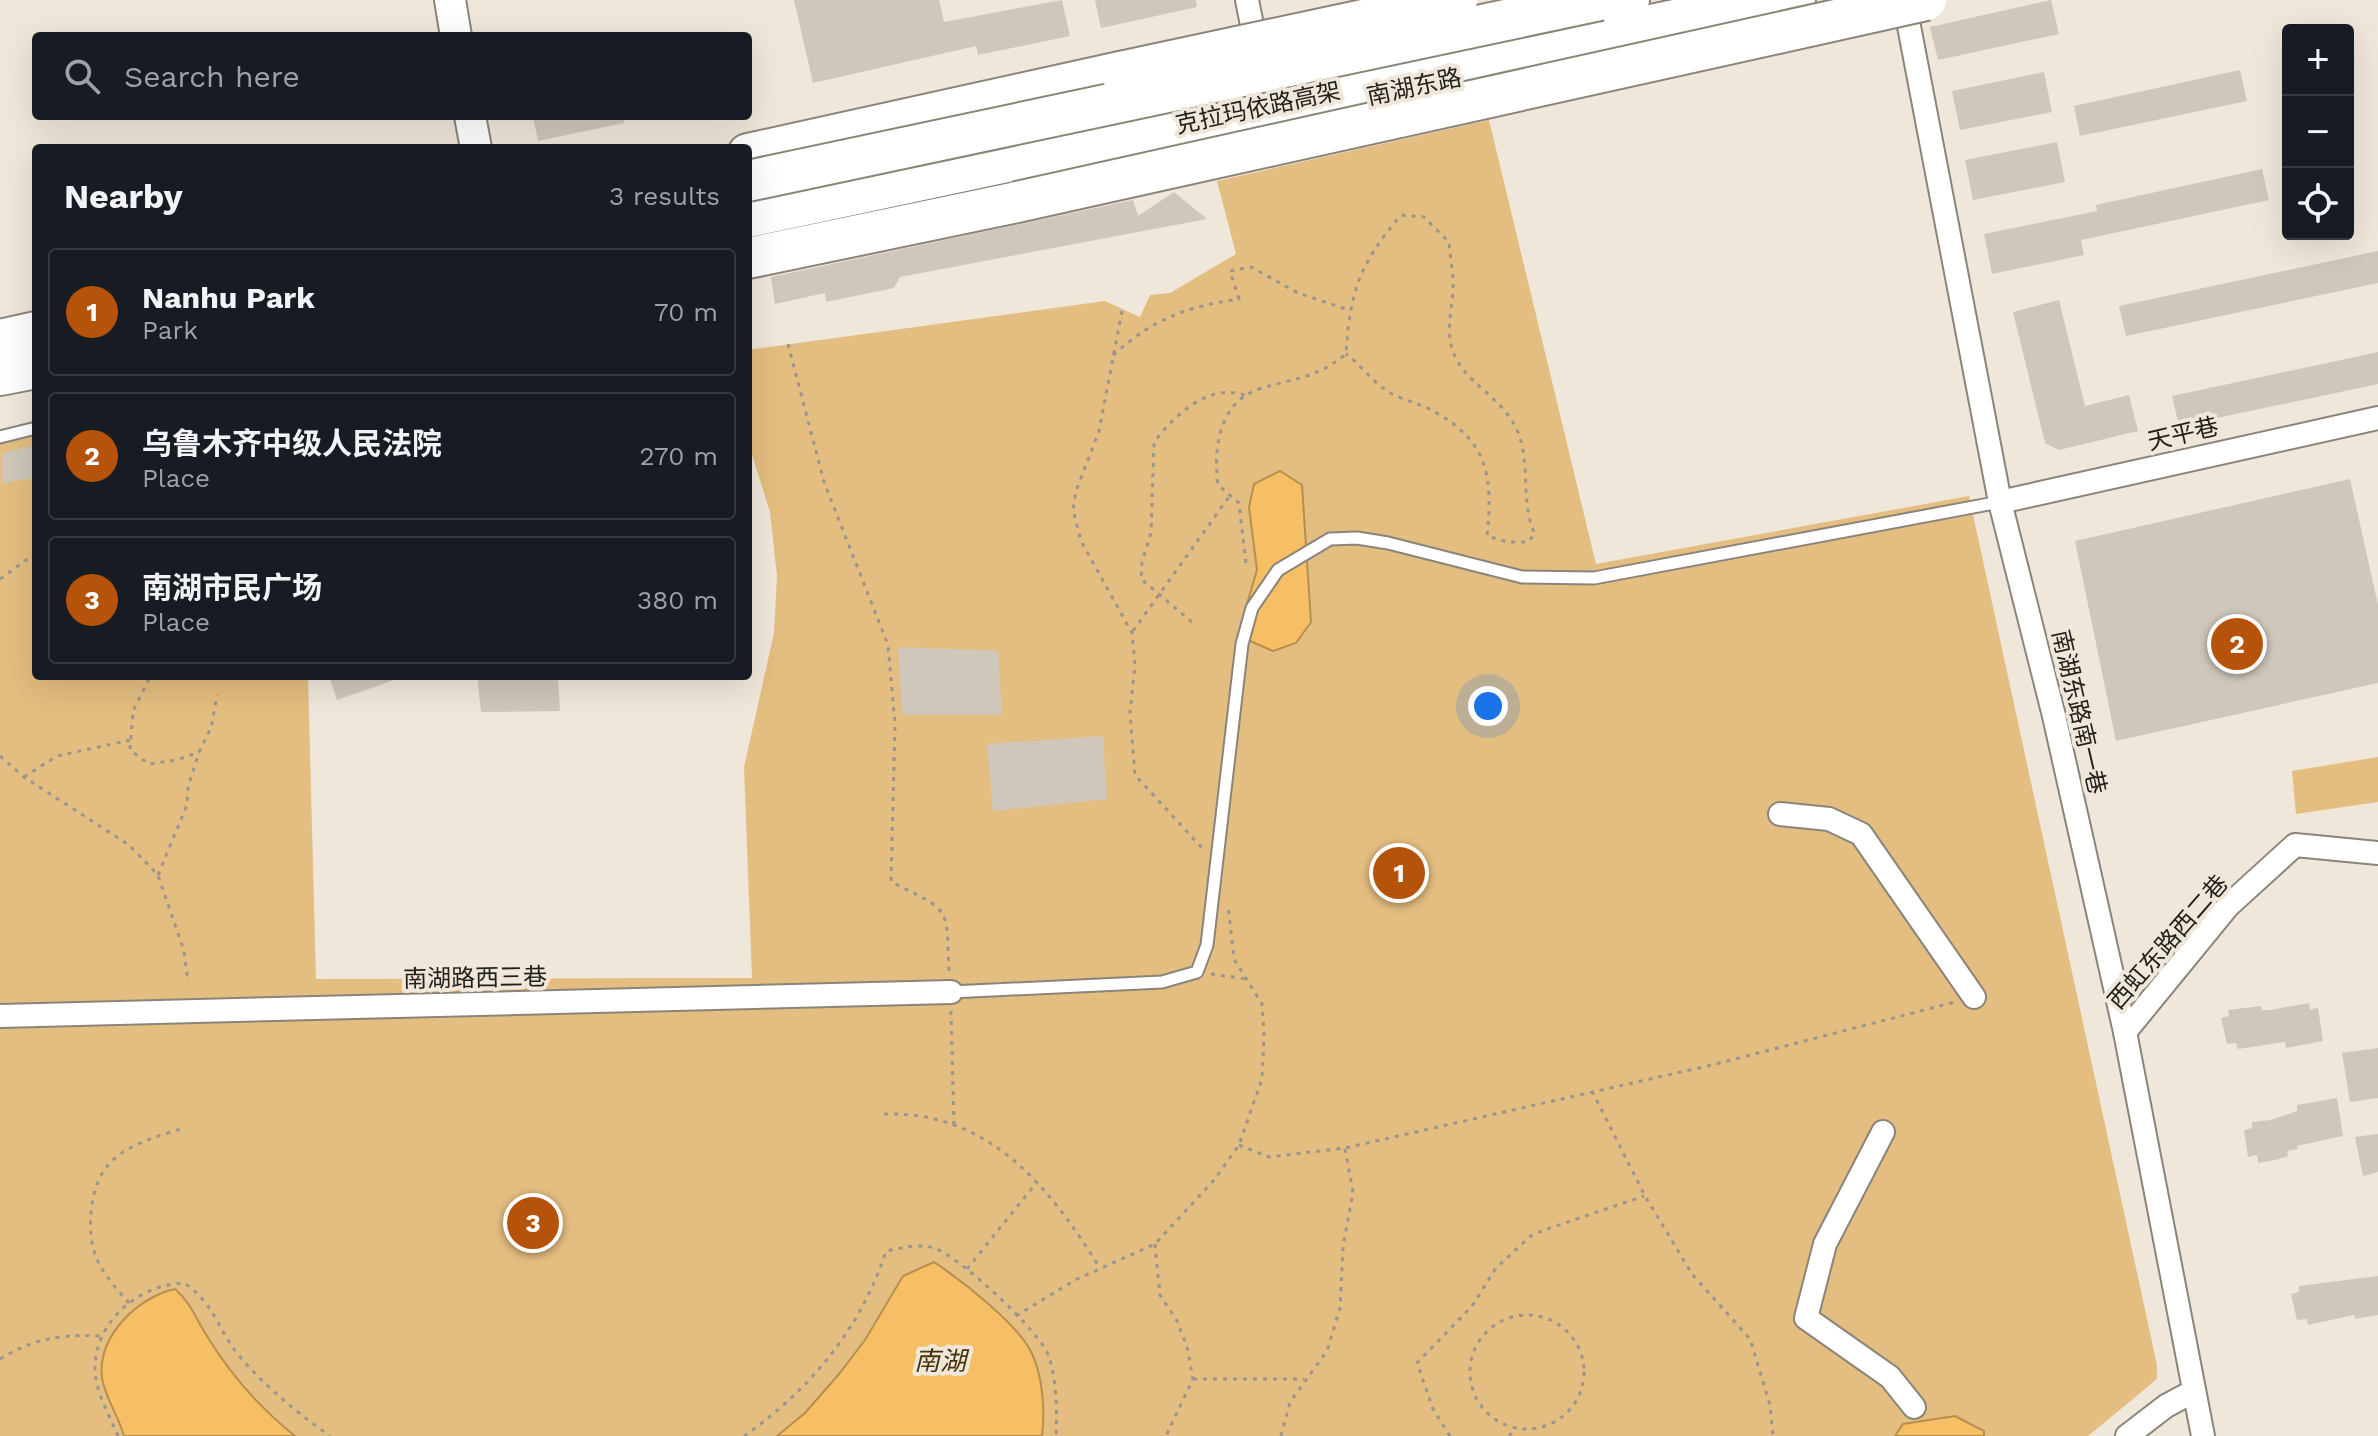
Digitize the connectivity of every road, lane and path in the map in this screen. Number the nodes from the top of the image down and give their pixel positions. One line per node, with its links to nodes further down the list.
1 (450, 0): 10 (street)
2 (1247, 0): 11 (street)
3 (1457, 0): 14 (highway, bridge)
4 (1600, 0): 16 (highway, 克拉玛依路高架, bridge)
5 (1632, 0): 11 (main road, 南湖东路)
6 (1769, 0): 17 (highway, 克拉玛依路高架)
7 (1798, 0): 18 (main road, 南湖东路)
8 (1904, 0): 36 (street, 南湖东路南一巷)
9 (1926, 0): 19 (highway, bridge)
10 (455, 32)
11 (1263, 80): 15 (main road, 南湖东路)
12 (471, 120): 13 (street)
13 (475, 144)
14 (752, 153)
15 (752, 177)
16 (752, 177)
17 (752, 216)
18 (752, 231)
19 (752, 257)
20 (1349, 310): 25 (path); 25 (path); 26 (path)
21 (1122, 311): 26 (path)
22 (32, 333): 23 (highway)
23 (0, 340)
24 (788, 344): 58 (path)
25 (1346, 354): 31 (path)
26 (1113, 355): 42 (path)
27 (32, 369): 28 (highway)
28 (0, 375)
29 (32, 384): 30 (main road)
30 (0, 391)
31 (1247, 396): 35 (path); 40 (path)
32 (2378, 418): 36 (street, 天平巷)
33 (32, 429): 34 (lane)
34 (0, 437)
35 (1231, 494): 38 (path); 40 (path)
36 (2000, 502): 53 (lane); 61 (street, 南湖东路南一巷)
37 (32, 556): 39 (path)
38 (1246, 563)
39 (0, 579)
40 (1159, 594): 41 (path); 42 (path)
41 (1192, 622)
42 (1132, 633): 53 (path)
43 (148, 680): 45 (path)
44 (217, 695): 46 (path)
45 (131, 740): 46 (path); 50 (path)
46 (199, 752): 54 (path)
47 (0, 756): 49 (path)
48 (0, 765): 49 (path)
49 (9, 767): 50 (path)
50 (24, 777): 54 (path)
51 (1780, 814): 59 (street)
52 (2378, 853): 61 (street, 西虹东路西二巷)
53 (1216, 867): 55 (lane); 56 (path)
54 (158, 875): 57 (path)
55 (1197, 972): 56 (path); 58 (lane)
56 (1247, 979): 67 (path)
57 (188, 982)
58 (951, 992): 60 (street, 南湖路西三巷); 64 (path)
59 (1974, 997): 62 (path)
60 (0, 1016)
61 (2125, 1032): 80 (street, 南湖东路南一巷)
62 (1592, 1091): 68 (path); 70 (path)
63 (884, 1114): 64 (path)
64 (954, 1126): 69 (path)
65 (184, 1128): 74 (path)
66 (1883, 1132): 81 (street)
67 (1239, 1145): 68 (path); 71 (path)
68 (1345, 1148): 79 (path)
69 (1037, 1182): 72 (path); 73 (path)
70 (1645, 1196): 89 (path); 91 (path)
71 (1155, 1244): 73 (path); 78 (path)
72 (967, 1269): 75 (path); 85 (path)
73 (1100, 1269): 75 (path)
74 (129, 1303): 76 (path); 84 (path)
75 (1016, 1316): 86 (path)
76 (102, 1336): 77 (path); 83 (path)
77 (0, 1359)
78 (1193, 1379): 79 (path); 87 (path)
79 (1304, 1379): 88 (path)
80 (2194, 1391): 92 (street); 93 (street, 南湖东路南一巷)
81 (1914, 1407)
82 (1516, 1428): 82 (path); 90 (path)
83 (117, 1436)
84 (330, 1436)
85 (744, 1436)
86 (1056, 1436)
87 (1166, 1436)
88 (1281, 1436)
89 (1450, 1436)
90 (1509, 1436)
91 (1773, 1436)
92 (2127, 1436)
93 (2203, 1436)

